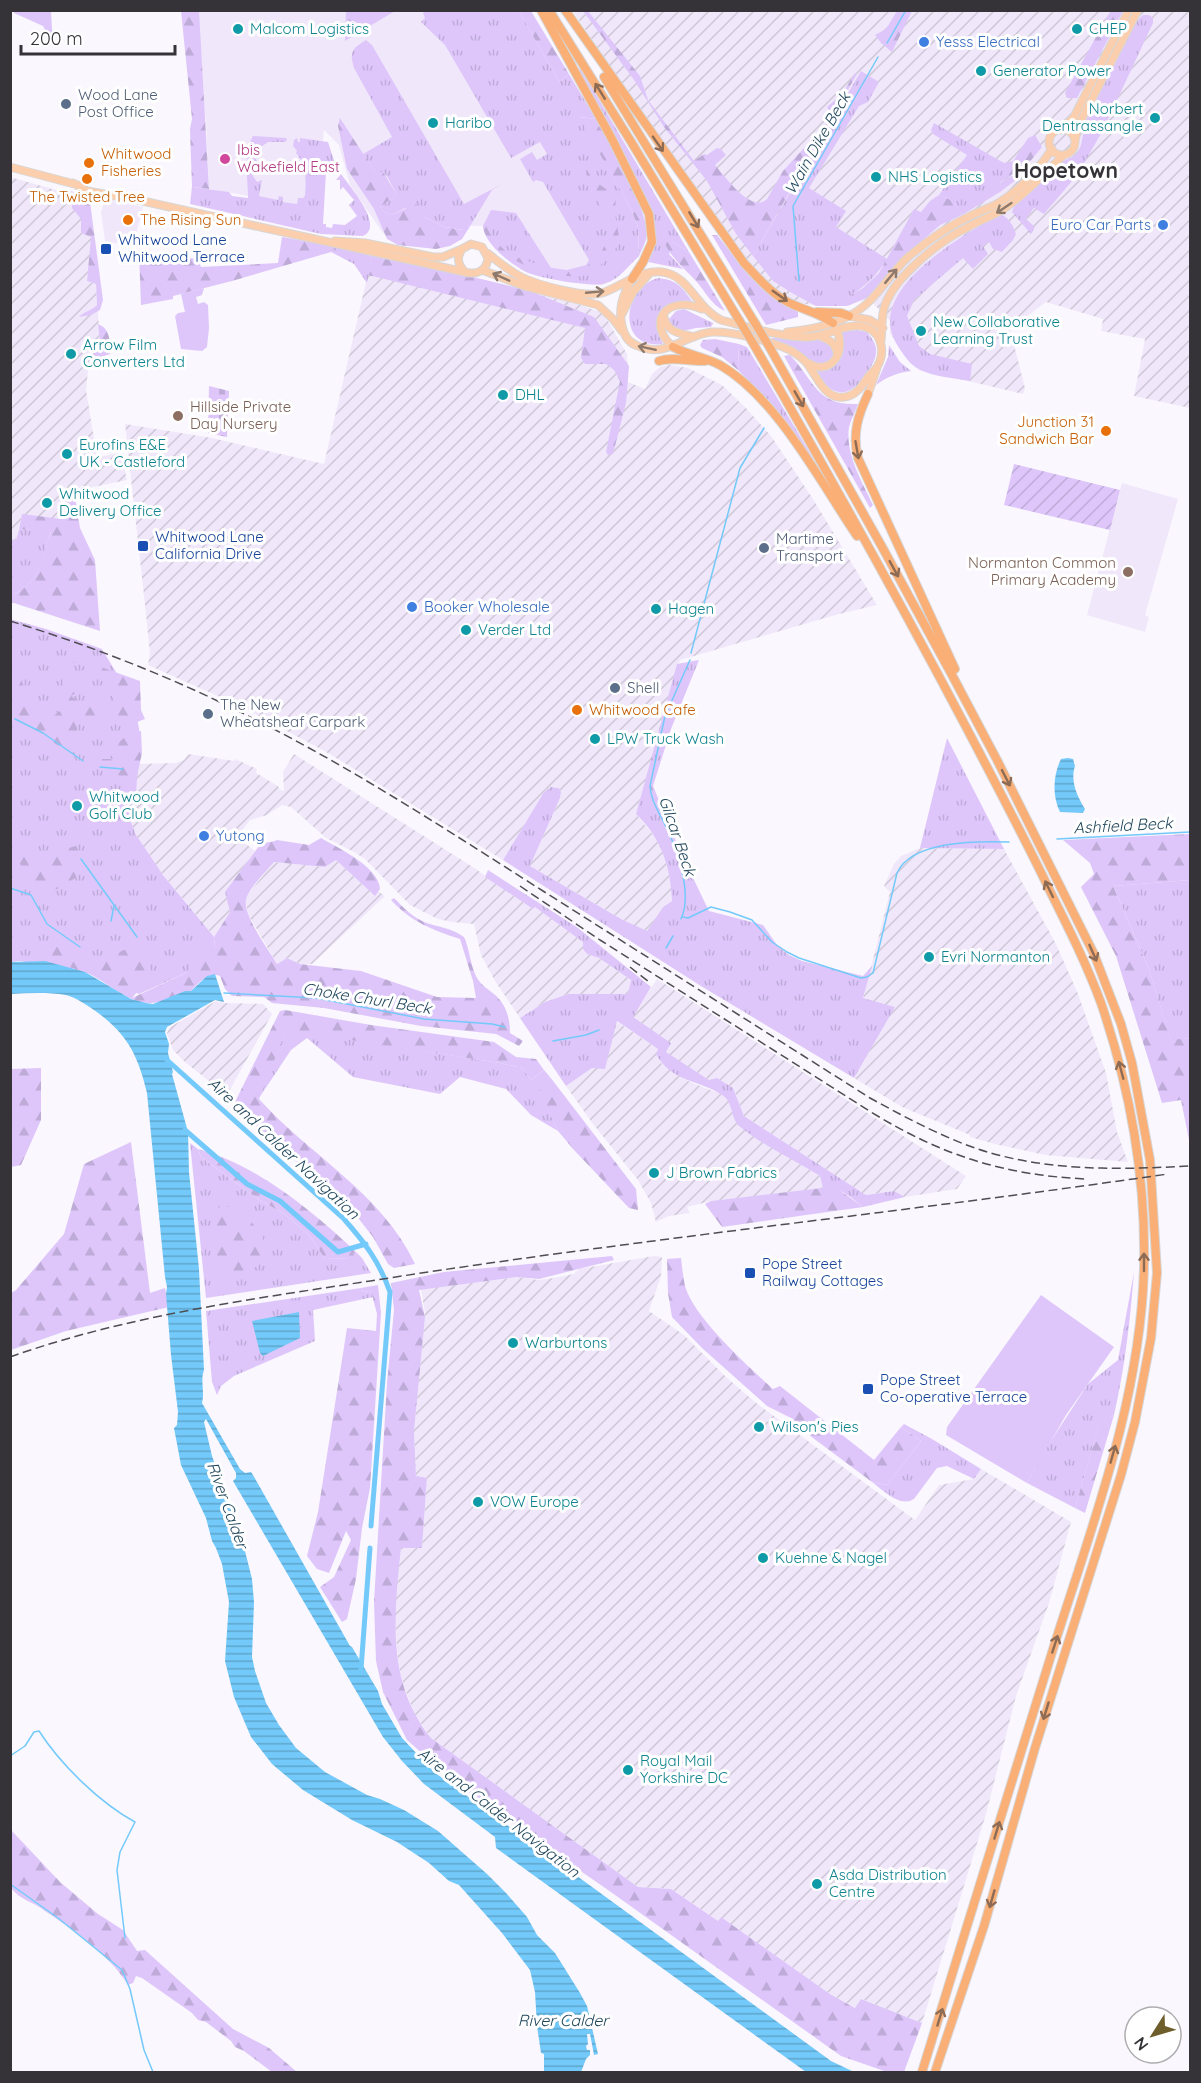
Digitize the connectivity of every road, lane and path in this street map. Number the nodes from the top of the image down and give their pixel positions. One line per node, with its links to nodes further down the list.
1 (541, 10): 17 (highway)
2 (549, 10): 37 (highway, one-way to 2, bridge)
3 (564, 10): 18 (highway, one-way to 18); 38 (highway, one-way to 38, bridge)
4 (1129, 10): 6 (main road)
5 (1138, 10): 7 (main road)
6 (1061, 130): 7 (main road); 8 (main road)
7 (1075, 141): 9 (main road)
8 (1052, 149): 9 (main road); 22 (main road, one-way to 8)
9 (1064, 155): 24 (main road, one-way to 24)
10 (10, 167): 11 (main road)
11 (322, 241): 12 (main road); 15 (main road)
12 (462, 249): 13 (main road); 15 (main road)
13 (487, 253): 14 (main road); 17 (main road, one-way to 17)
14 (482, 270): 15 (main road); 26 (main road, one-way to 14)
15 (465, 272)
16 (651, 273): 17 (main road); 20 (main road); 21 (main road)
17 (632, 279): 21 (main road)
18 (816, 312): 22 (highway); 23 (highway)
19 (664, 314): 20 (main road); 28 (main road); 30 (main road)
20 (710, 314): 25 (main road)
21 (621, 315): 26 (main road)
22 (849, 316): 23 (main road); 24 (main road)
23 (835, 327): 25 (main road); 27 (main road); 29 (main road); 31 (main road)
24 (883, 328): 29 (main road)
25 (775, 332): 27 (main road)
26 (624, 335): 30 (main road, one-way to 26)
27 (820, 336): 31 (main road)
28 (694, 337): 30 (main road); 34 (main road)
29 (881, 342): 35 (main road)
30 (673, 347): 33 (highway)
31 (838, 357): 34 (main road)
32 (659, 361): 33 (highway)
33 (712, 361): 37 (highway)
34 (805, 362): 35 (main road)
35 (877, 368): 36 (main road)
36 (868, 394): 38 (highway, one-way to 38)
37 (891, 587): 39 (highway, one-way to 37)
38 (997, 760): 40 (highway, one-way to 40)
39 (922, 2073)
40 (935, 2073)

